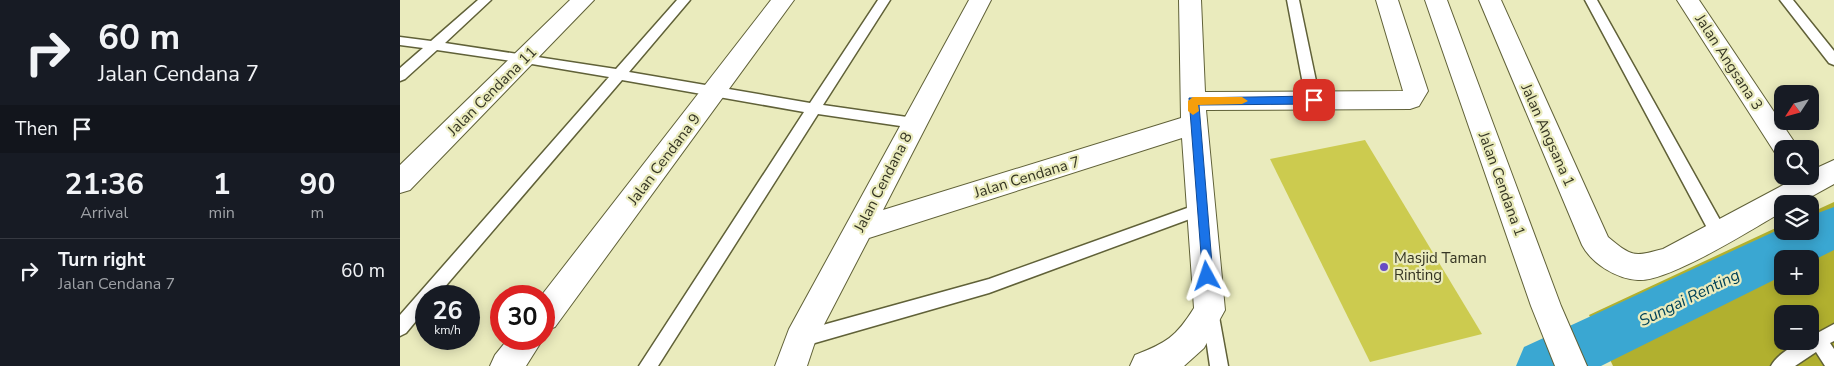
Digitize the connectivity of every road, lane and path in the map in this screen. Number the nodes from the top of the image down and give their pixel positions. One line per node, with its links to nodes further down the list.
1 (485, 0): 16 (lane)
2 (583, 0): 17 (street, Jalan Cendana 11)
3 (684, 0): 19 (lane)
4 (783, 0): 21 (street, Jalan Cendana 9)
5 (884, 0): 23 (lane)
6 (980, 0): 25 (street, Jalan Cendana 8)
7 (1190, 0): 24 (street)
8 (1294, 0): 22 (lane)
9 (1388, 0): 22 (street, Jalan Cendana 7)
10 (1436, 0): 48 (street, Jalan Cendana 1)
11 (1490, 0): 33 (street, Jalan Angsana 1)
12 (1591, 0): 33 (lane)
13 (1688, 0): 26 (street, Jalan Angsana 3)
14 (1786, 0): 18 (lane)
15 (400, 41): 16 (lane)
16 (434, 46): 17 (lane); 20 (lane)
17 (526, 58): 19 (lane); 29 (street, Jalan Cendana 11)
18 (1834, 60)
19 (619, 75): 21 (lane); 34 (lane)
20 (400, 76)
21 (714, 92): 23 (lane); 35 (street, Jalan Cendana 9)
22 (1314, 100): 24 (street, Jalan Cendana 7)
23 (815, 109): 25 (lane); 44 (lane)
24 (1194, 113): 31 (street); 32 (street, Jalan Cendana 7)
25 (914, 122): 32 (street, Jalan Cendana 8)
26 (1780, 140)
27 (1834, 171): 28 (street)
28 (1819, 176)
29 (400, 182)
30 (1799, 185): 33 (street)
31 (1201, 209): 36 (street); 40 (lane)
32 (859, 229): 40 (street, Jalan Cendana 8)
33 (1719, 234)
34 (437, 285)
35 (555, 302)
36 (1210, 310): 46 (street); 47 (lane)
37 (415, 311): 38 (lane)
38 (400, 328)
39 (1826, 336): 42 (lane); 49 (lane)
40 (800, 339): 45 (street, Jalan Cendana 8)
41 (518, 350): 43 (street)
42 (1834, 365)
43 (506, 366)
44 (648, 366)
45 (791, 366)
46 (1146, 366)
47 (1219, 366)
48 (1571, 366)
49 (1780, 366)

